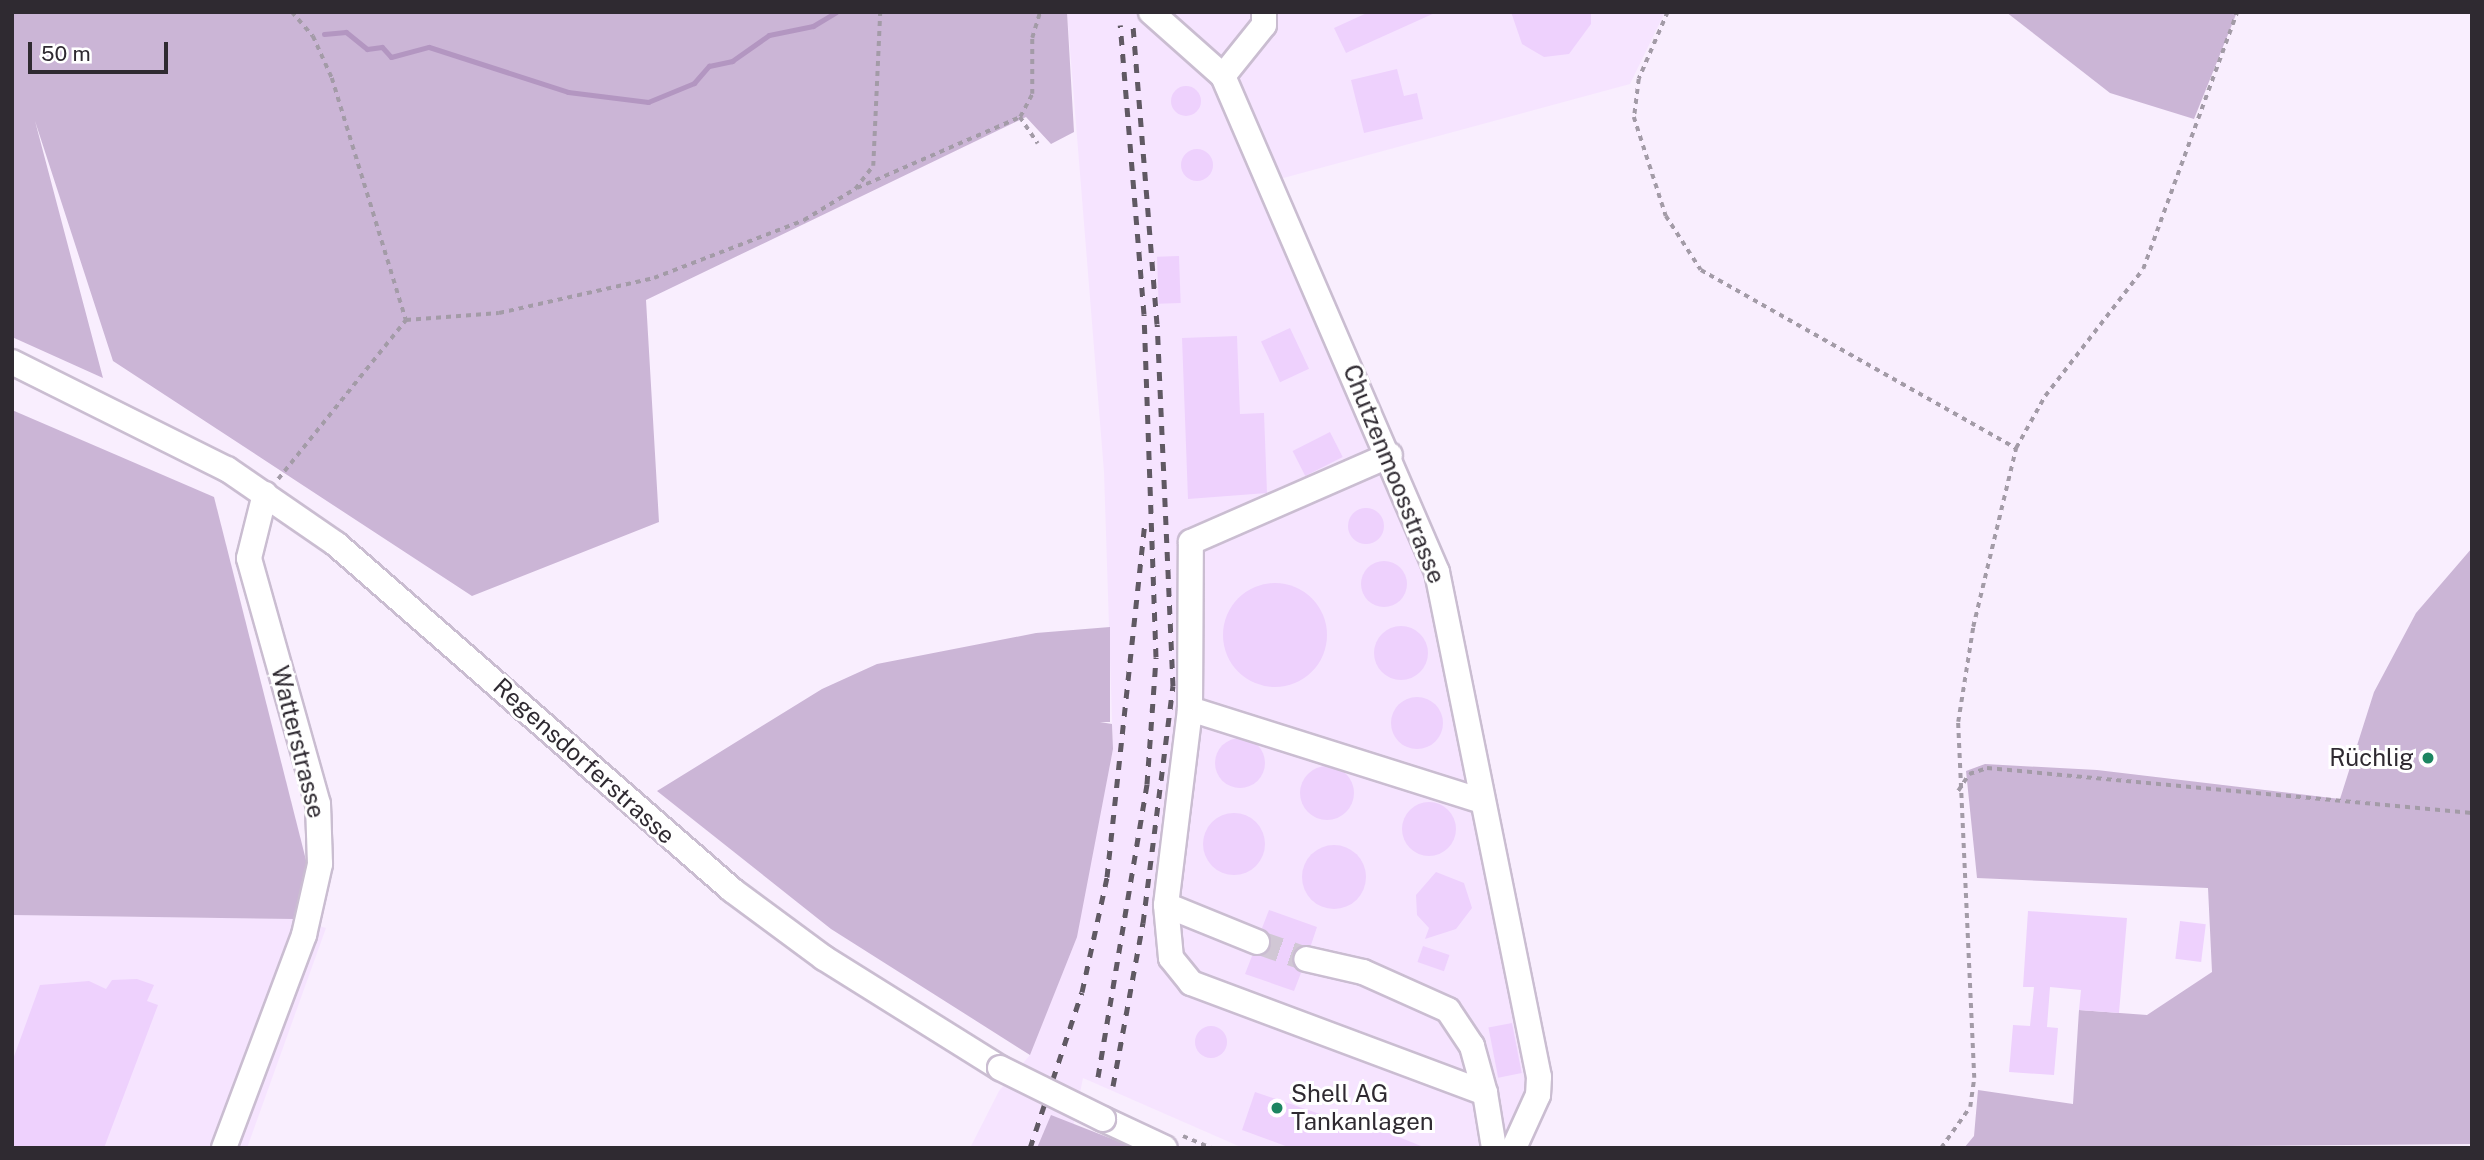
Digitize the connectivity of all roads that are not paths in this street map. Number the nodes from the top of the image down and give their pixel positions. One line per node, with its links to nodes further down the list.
1 (1151, 12): 3 (street, Chutzenmoosstrasse)
2 (1264, 12): 3 (street)
3 (1223, 76): 5 (street, Chutzenmoosstrasse)
4 (12, 362): 6 (street, Regensdorferstrasse)
5 (1390, 456): 7 (street); 8 (street, Chutzenmoosstrasse)
6 (265, 494): 13 (street, Watterstrasse); 14 (street, Regensdorferstrasse, bridge)
7 (1190, 709): 8 (street); 9 (street)
8 (1482, 801): 16 (street, Chutzenmoosstrasse)
9 (1166, 905): 10 (street); 12 (street)
10 (1257, 942)
11 (1306, 959): 12 (street)
12 (1485, 1093): 15 (street)
13 (224, 1148)
14 (1165, 1148)
15 (1494, 1148)
16 (1514, 1148)

